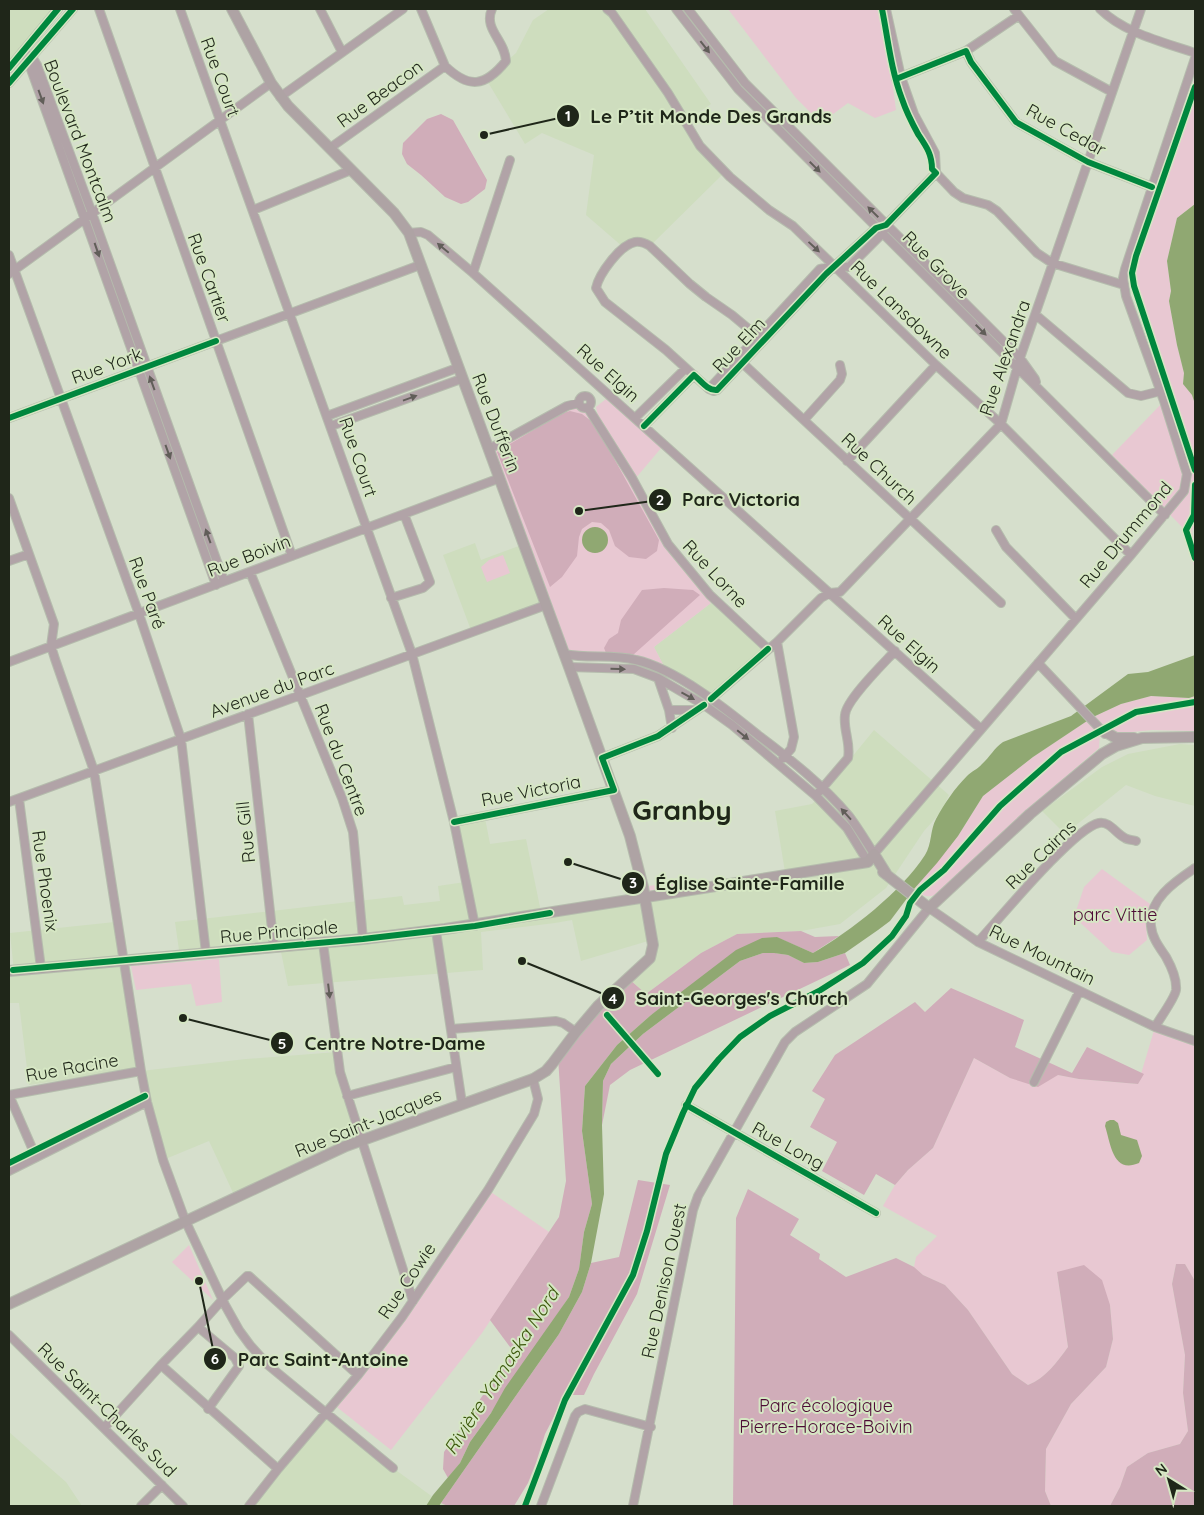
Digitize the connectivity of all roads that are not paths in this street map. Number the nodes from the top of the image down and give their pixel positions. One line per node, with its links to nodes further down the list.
1 (58, 9): 19 (street)
2 (73, 9): 23 (street)
3 (98, 9): 35 (street, Rue Cartier)
4 (180, 9): 31 (street, Rue Court)
5 (232, 9): 28 (main road, Rue Dufferin)
6 (320, 9): 20 (street)
7 (403, 9): 20 (street)
8 (421, 9): 24 (street, Rue Beacon)
9 (492, 9): 24 (street)
10 (607, 9): 47 (street, Rue Lansdowne, one-way to 47)
11 (676, 9): 42 (street, Rue Grove, one-way to 42)
12 (688, 9): 41 (street, Rue Grove, one-way to 12)
13 (886, 9): 26 (street)
14 (1100, 9): 17 (street)
15 (1141, 9): 17 (street, Rue Alexandra)
16 (1016, 12): 18 (street); 29 (street)
17 (1133, 30): 21 (street); 29 (street, Rue Alexandra)
18 (966, 51): 26 (street); 34 (street, Rue Cedar)
19 (22, 52): 23 (street, Boulevard Montcalm); 25 (street)
20 (342, 52): 30 (street)
21 (1195, 53)
22 (1195, 58): 38 (street, Rue Drummond)
23 (30, 59): 27 (street); 40 (street, Boulevard Montcalm)
24 (445, 66): 32 (street, Rue Beacon)
25 (9, 68)
26 (898, 78): 37 (street)
27 (9, 83)
28 (270, 83): 30 (main road, Rue Dufferin); 31 (street)
29 (1112, 92): 34 (street, Rue Alexandra)
30 (280, 97): 32 (main road, Rue Dufferin)
31 (220, 120): 35 (street); 39 (street, Rue Court)
32 (330, 148): 36 (main road, Rue Dufferin)
33 (510, 160): 49 (street)
34 (1088, 162): 38 (street, Rue Cedar); 45 (street, Rue Alexandra)
35 (154, 168): 40 (street); 54 (street, Rue Cartier)
36 (351, 170): 39 (street); 43 (main road, Rue Dufferin)
37 (936, 173): 41 (street, Rue Elm); 45 (street)
38 (1152, 186): 50 (street, Rue Drummond)
39 (253, 210): 51 (street, Rue Court)
40 (89, 216): 48 (street); 60 (street, Boulevard Montcalm)
41 (886, 225): 42 (street, Rue Elm); 55 (street, Rue Grove)
42 (879, 230): 47 (street, Rue Elm); 59 (street, Rue Grove, one-way to 59)
43 (409, 233): 46 (main road, Rue Dufferin); 49 (street, Rue Elgin, one-way to 43)
44 (9, 255): 48 (street, Rue Paré)
45 (1052, 263): 50 (street); 52 (street, Rue Alexandra)
46 (420, 265): 51 (street, Rue York); 61 (main road, Rue Dufferin)
47 (835, 266): 53 (street, Rue Elm); 58 (street, Rue Lansdowne)
48 (12, 272): 71 (street, Rue Paré)
49 (473, 273): 65 (street, Rue Elgin)
50 (1124, 285): 68 (street, Rue Drummond)
51 (289, 314): 54 (street, Rue York); 76 (street, Rue Court)
52 (1036, 315): 55 (street, Rue Alexandra); 68 (street)
53 (760, 339): 56 (street, Rue Elm); 62 (street)
54 (216, 341): 60 (street, Rue York); 94 (street, Rue Cartier)
55 (1020, 358): 59 (street, Rue Alexandra); 66 (street, Rue Grove)
56 (740, 361): 63 (street, Rue Elm); 79 (street, Rue Church)
57 (840, 365): 79 (street)
58 (936, 365): 80 (street, Rue Lansdowne); 84 (street)
59 (1018, 367): 66 (street, Rue Grove); 80 (street, Rue Alexandra)
60 (142, 368): 71 (street, Rue York); 97 (street, Boulevard Montcalm)
61 (457, 368): 64 (main road, Rue Dufferin); 69 (street)
62 (686, 368): 63 (street, Rue Elm); 67 (street, Rue Elm)
63 (694, 375): 70 (street, Rue Elm)
64 (461, 379): 74 (street, one-way to 64); 83 (main road, Rue Dufferin)
65 (600, 387): 72 (street); 78 (street, Rue Elgin)
66 (1037, 387): 88 (street, Rue Grove)
67 (665, 389): 70 (street); 78 (street, Rue Elm)
68 (1161, 391): 88 (street, Rue Drummond)
69 (388, 394): 74 (street); 76 (street)
70 (673, 396): 82 (street, Rue Elm)
71 (61, 399): 77 (street, Rue York); 102 (street, Rue Paré)
72 (591, 399): 73 (street); 75 (street)
73 (579, 403): 75 (street); 83 (street)
74 (392, 404): 81 (street)
75 (588, 408): 106 (street, Rue Lorne)
76 (327, 416): 81 (street, Rue Court)
77 (9, 418)
78 (636, 418): 82 (street, Rue Elgin)
79 (804, 420): 84 (street, Rue Church)
80 (1001, 424): 89 (street, Rue Alexandra); 93 (street, Rue Lansdowne)
81 (331, 426): 90 (street, Rue Court)
82 (644, 426): 98 (street, Rue Elgin)
83 (489, 449): 85 (main road, Rue Dufferin)
84 (848, 461): 89 (street, Rue Church)
85 (500, 478): 87 (street, Rue Boivin); 101 (main road, Rue Dufferin)
86 (9, 498): 92 (street)
87 (404, 514): 90 (street, Rue Boivin); 99 (street)
88 (1165, 515): 93 (street, Rue Drummond)
89 (910, 518): 98 (street, Rue Alexandra); 100 (street, Rue Church)
90 (367, 528): 94 (street, Rue Boivin); 99 (street, Rue Court)
91 (996, 530): 103 (street)
92 (29, 554): 95 (street); 105 (street)
93 (1131, 555): 103 (street, Rue Drummond)
94 (292, 556): 96 (street, Rue Boivin)
95 (9, 561)
96 (250, 572): 97 (street, Rue Boivin); 116 (street, Rue du Centre)
97 (220, 583): 102 (street, Rue Boivin)
98 (830, 593): 104 (street, Rue Alexandra); 107 (street, Rue Elgin)
99 (391, 598): 108 (street, Rue Court)
100 (1001, 603)
101 (546, 605): 108 (street, Avenue du Parc); 109 (main road, Rue Dufferin)
102 (139, 614): 105 (street, Rue Boivin); 129 (street, Rue Paré)
103 (1076, 618): 111 (street, Rue Drummond)
104 (777, 642): 106 (street, Rue Alexandra); 132 (street)
105 (51, 646): 110 (street, Rue Boivin); 135 (street)
106 (768, 649): 118 (street, Rue Alexandra)
107 (895, 651): 124 (street, Rue Elgin); 137 (street)
108 (412, 654): 116 (street, Avenue du Parc); 142 (street, Rue Court)
109 (564, 654): 112 (main road, Rue Dufferin); 114 (street)
110 (9, 662)
111 (1038, 663): 124 (street, Rue Drummond); 125 (street)
112 (569, 667): 113 (street, one-way to 113); 133 (main road, Rue Dufferin)
113 (658, 678): 115 (street); 117 (street)
114 (681, 680): 115 (street); 118 (street)
115 (672, 687): 117 (street); 119 (street, one-way to 119)
116 (300, 695): 122 (street, Avenue du Parc); 150 (street, Rue du Centre)
117 (665, 698): 120 (street)
118 (711, 699): 132 (street)
119 (704, 705): 121 (street); 134 (street, one-way to 134)
120 (669, 710): 121 (street); 123 (street)
121 (695, 710): 123 (street)
122 (248, 714): 129 (street, Avenue du Parc); 153 (street, Rue Gill)
123 (672, 728): 133 (street)
124 (981, 729): 144 (street, Rue Drummond)
125 (1101, 729): 127 (main road); 130 (street); 131 (main road)
126 (1195, 737): 128 (main road)
127 (1142, 738): 128 (main road); 130 (main road)
128 (1173, 738): 130 (main road)
129 (181, 739): 135 (street, Avenue du Parc); 154 (street, Rue Paré)
130 (1117, 749): 131 (main road); 136 (main road)
131 (1102, 754): 136 (main road)
132 (785, 756): 134 (street); 137 (street)
133 (602, 758): 138 (main road, Rue Dufferin)
134 (778, 763): 139 (street)
135 (94, 771): 140 (street, Avenue du Parc); 155 (street)
136 (1080, 773): 147 (main road)
137 (822, 789): 139 (street); 144 (street, one-way to 137)
138 (614, 790): 142 (street, Rue Victoria); 146 (main road, Rue Dufferin)
139 (816, 796): 144 (street)
140 (19, 798): 141 (street, Avenue du Parc); 156 (street, Rue Phoenix)
141 (9, 802)
142 (454, 822): 148 (street, Rue Court)
143 (1136, 841): 151 (street, Rue Cairns)
144 (871, 858): 146 (main road, Rue Principale); 147 (main road, Rue Mountain)
145 (1195, 868): 159 (street)
146 (645, 898): 148 (main road, Rue Principale); 161 (main road, Rue Saint-Jacques)
147 (925, 905): 151 (street, Rue Mountain); 172 (street, Rue Denison Ouest)
148 (476, 926): 149 (main road, Rue Principale)
149 (436, 930): 150 (main road, Rue Principale); 160 (street)
150 (363, 939): 152 (main road, Rue Principale)
151 (978, 942): 158 (street, Rue Mountain)
152 (323, 943): 153 (main road, Rue Principale); 168 (street, one-way to 168)
153 (274, 947): 154 (main road, Rue Principale)
154 (206, 953): 155 (main road, Rue Principale)
155 (123, 962): 156 (main road, Rue Principale); 164 (street)
156 (41, 968): 157 (main road, Rue Principale)
157 (9, 970)
158 (1079, 992): 159 (street, Rue Mountain); 166 (street)
159 (1156, 1027): 162 (street, Rue Mountain)
160 (451, 1029): 161 (street); 163 (street)
161 (576, 1032): 165 (main road, Rue Saint-Jacques)
162 (1195, 1041)
163 (456, 1067): 168 (street); 170 (street)
164 (141, 1071): 167 (street, Rue Racine); 169 (street)
165 (533, 1079): 170 (main road, Rue Saint-Jacques); 179 (street, Rue Cowie)
166 (1034, 1082)
167 (9, 1095): 174 (street)
168 (347, 1096): 173 (street)
169 (147, 1102): 174 (street); 177 (street)
170 (462, 1103): 173 (main road, Rue Saint-Jacques)
171 (686, 1105): 172 (street, Rue Long)
172 (734, 1133): 176 (street, Rue Long); 187 (street, Rue Denison Ouest)
173 (361, 1140): 177 (main road, Rue Saint-Jacques); 179 (street)
174 (36, 1157): 175 (street)
175 (9, 1171)
176 (876, 1212)
177 (185, 1220): 178 (street); 180 (main road, Rue Saint-Jacques)
178 (223, 1299): 181 (street); 184 (street); 186 (street)
179 (413, 1300): 184 (street, Rue Cowie)
180 (9, 1304)
181 (198, 1327): 183 (street); 185 (street)
182 (9, 1335): 188 (street, Rue Saint-Charles Sud)
183 (161, 1365): 185 (street); 188 (street)
184 (358, 1375): 186 (street, Rue Cowie)
185 (208, 1409): 190 (street)
186 (325, 1413): 189 (street); 190 (street, Rue Cowie)
187 (651, 1427): 195 (street); 196 (street, Rue Denison Ouest)
188 (104, 1428): 191 (street, Rue Saint-Charles Sud)
189 (393, 1468)
190 (278, 1469): 194 (street, Rue Cowie)
191 (162, 1485): 192 (street); 193 (street, Rue Saint-Charles Sud)
192 (141, 1506)
193 (184, 1506)
194 (249, 1506)
195 (541, 1506)
196 (634, 1506)

